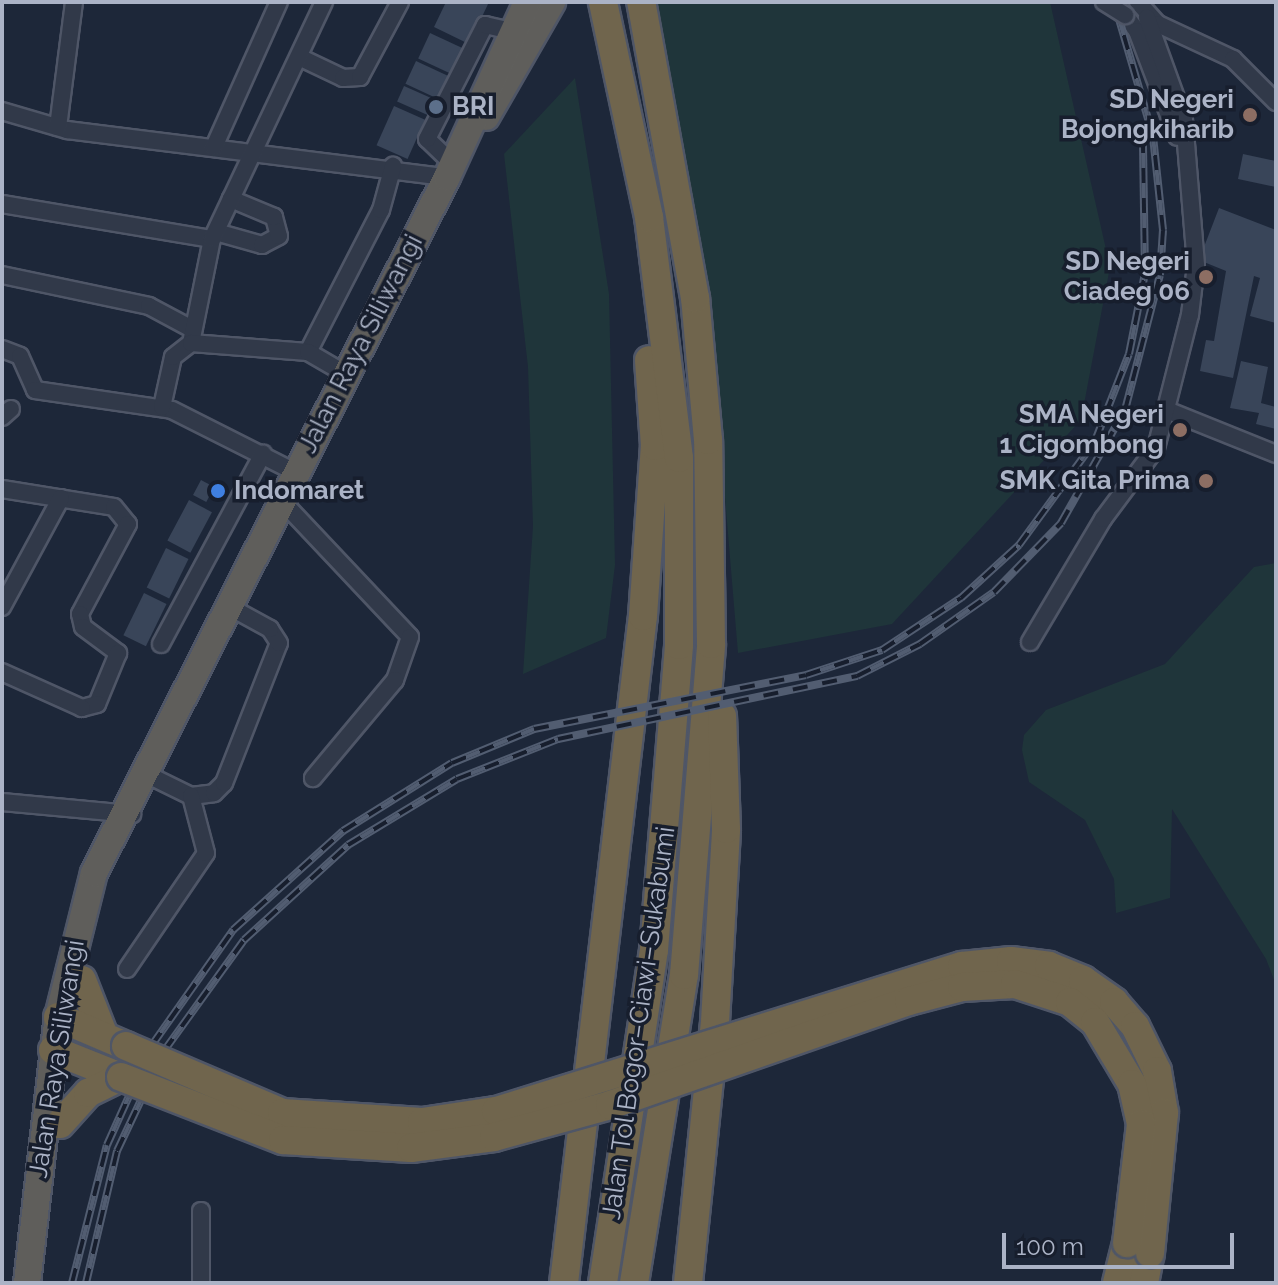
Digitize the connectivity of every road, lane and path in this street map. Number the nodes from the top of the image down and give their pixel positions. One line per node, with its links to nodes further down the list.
1 (74, 2): 15 (street)
2 (279, 2): 16 (street)
3 (324, 2): 12 (street)
4 (400, 2): 12 (street)
5 (603, 2): 23 (highway, Jalan Tol Bogor–Ciawi–Sukabumi)
6 (641, 2): 42 (highway, Jalan Tol Bogor–Ciawi–Sukabumi)
7 (1104, 2): 22 (street, bridge)
8 (1138, 2): 10 (street)
9 (542, 6): 11 (highway, Jalan Raya Siliwangi); 18 (highway, Jalan Raya Siliwangi)
10 (1147, 18): 13 (street); 22 (street)
11 (511, 31): 18 (highway, Jalan Raya Siliwangi); 18 (street)
12 (299, 57): 17 (street)
13 (1276, 102)
14 (3, 115): 15 (street)
15 (58, 127): 16 (street)
16 (214, 147): 17 (street)
17 (256, 151): 19 (street); 20 (street)
18 (454, 163): 19 (street); 29 (highway, Jalan Raya Siliwangi)
19 (393, 166): 28 (street)
20 (231, 199): 24 (street); 24 (street)
21 (2, 204): 24 (street)
22 (1193, 212): 31 (street)
23 (649, 217): 62 (highway); 63 (highway, Jalan Tol Bogor–Ciawi–Sukabumi)
24 (214, 235): 26 (street)
25 (2, 275): 26 (street)
26 (192, 336): 28 (street); 30 (street)
27 (2, 349): 30 (street)
28 (308, 352): 29 (street)
29 (346, 374): 34 (highway, Jalan Raya Siliwangi)
30 (162, 407): 32 (street)
31 (1169, 411): 33 (street); 40 (street)
32 (263, 454): 34 (street); 41 (street)
33 (1276, 454)
34 (295, 472): 37 (highway, Jalan Raya Siliwangi)
35 (2, 489): 36 (street)
36 (61, 498): 39 (street); 43 (street)
37 (281, 500): 38 (highway, Jalan Raya Siliwangi); 45 (street)
38 (228, 606): 44 (highway, Jalan Raya Siliwangi); 46 (street)
39 (2, 607)
40 (1030, 642)
41 (161, 644)
42 (711, 644): 58 (highway); 64 (highway, Jalan Tol Bogor–Ciawi–Sukabumi)
43 (2, 672)
44 (146, 774): 46 (street); 48 (highway, Jalan Raya Siliwangi)
45 (313, 778)
46 (191, 796): 49 (street)
47 (2, 802): 48 (street)
48 (130, 808): 50 (highway, Jalan Raya Siliwangi); 51 (highway, Jalan Raya Siliwangi)
49 (127, 969)
50 (82, 980): 51 (highway, Jalan Raya Siliwangi); 52 (highway)
51 (66, 1020): 52 (highway); 53 (highway, Jalan Raya Siliwangi)
52 (115, 1041): 57 (highway, bridge)
53 (61, 1052): 54 (highway); 55 (highway, Jalan Raya Siliwangi); 59 (highway, Jalan Raya Siliwangi)
54 (121, 1077): 55 (highway); 57 (highway, bridge)
55 (60, 1124): 60 (highway, Jalan Raya Siliwangi)
56 (201, 1211): 61 (street)
57 (1139, 1248): 65 (highway); 66 (highway)
58 (691, 1278)
59 (27, 1283)
60 (42, 1283)
61 (201, 1283)
62 (564, 1283)
63 (603, 1283)
64 (634, 1283)
65 (1117, 1283)
66 (1144, 1283)

